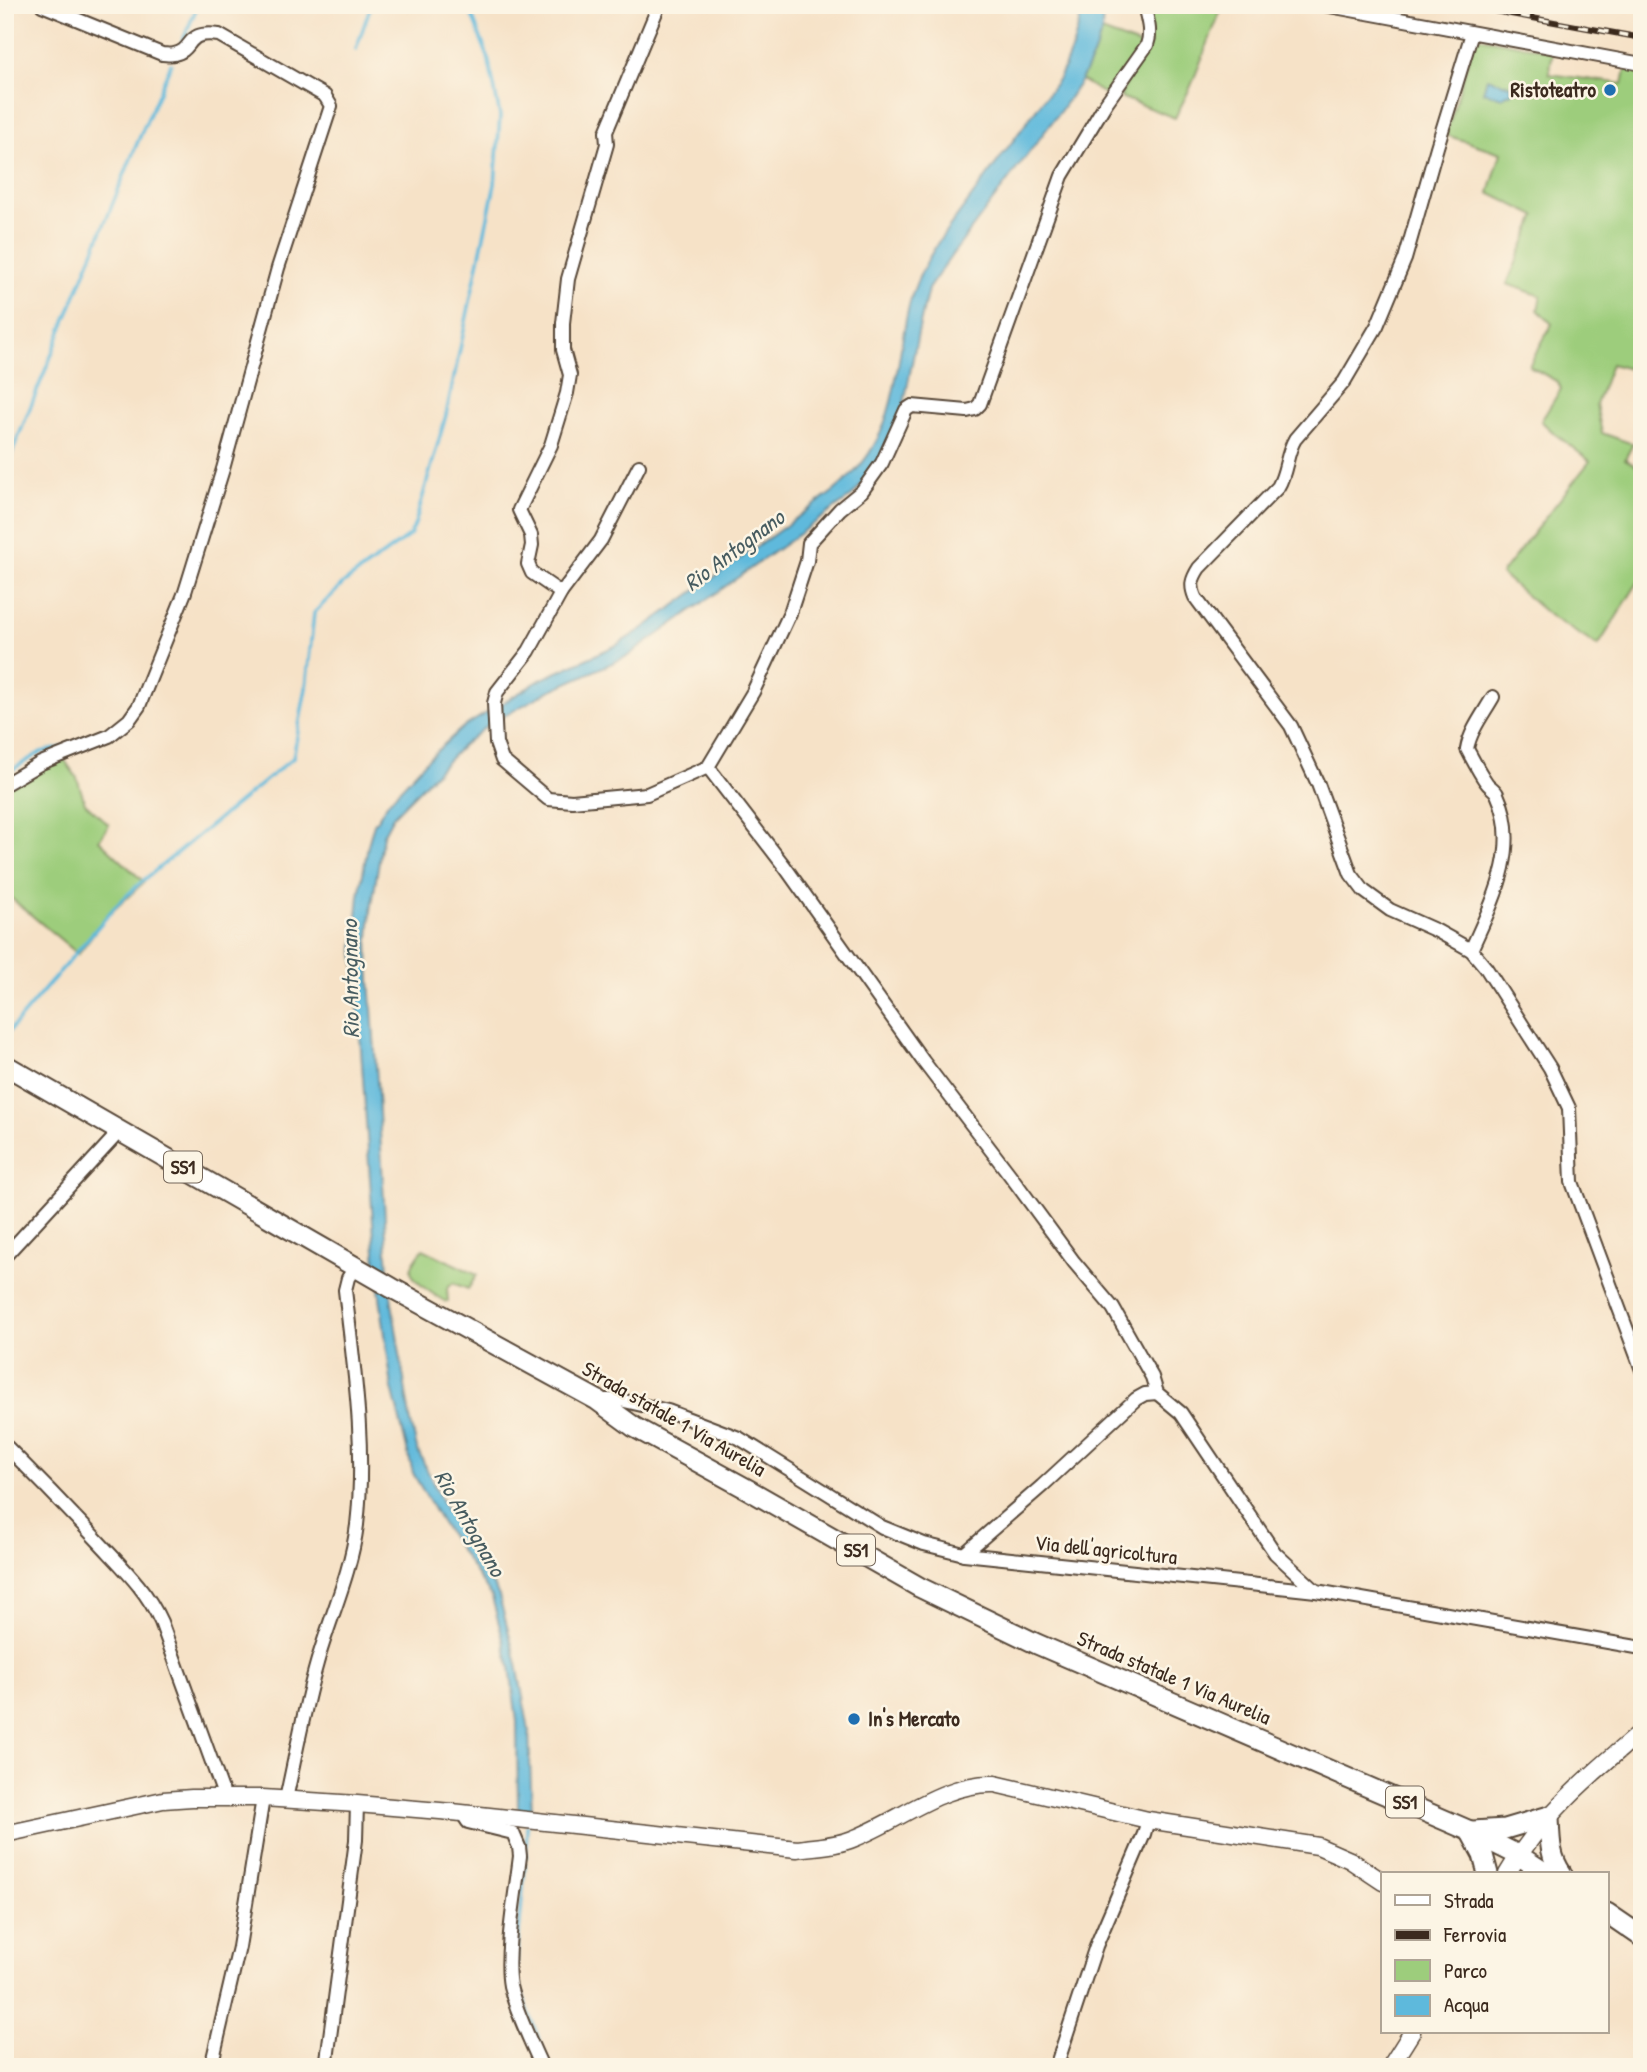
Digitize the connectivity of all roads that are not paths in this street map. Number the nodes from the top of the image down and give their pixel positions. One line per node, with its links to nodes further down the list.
1 (43, 5): 11 (street)
2 (659, 5): 8 (street)
3 (1144, 5): 10 (street)
4 (1324, 5): 5 (street)
5 (1472, 33): 6 (street); 12 (street)
6 (1642, 64)
7 (639, 466): 8 (street)
8 (561, 593): 10 (street)
9 (1493, 697): 12 (street)
10 (708, 767): 18 (street)
11 (5, 784)
12 (1471, 950): 17 (street)
13 (5, 1065): 14 (main road, Strada statale 1 Via Aurelia / SS1)
14 (120, 1131): 15 (street); 16 (main road, Strada statale 1 Via Aurelia / SS1)
15 (5, 1255)
16 (359, 1268): 19 (main road, Strada statale 1 Via Aurelia / SS1); 27 (street)
17 (1642, 1370)
18 (1157, 1393): 21 (street); 22 (street)
19 (597, 1400): 21 (street, Via dell'agricoltura); 32 (main road, Strada statale 1 Via Aurelia / SS1)
20 (5, 1445): 25 (street)
21 (964, 1554): 22 (street, Via dell'agricoltura)
22 (1316, 1591): 23 (street, Via dell'agricoltura)
23 (1642, 1648)
24 (1642, 1731): 30 (street)
25 (225, 1798): 26 (street); 33 (street)
26 (263, 1798): 27 (street); 43 (street)
27 (286, 1799): 28 (street)
28 (357, 1804): 29 (street); 44 (street)
29 (462, 1814): 31 (street); 45 (street)
30 (1549, 1816): 32 (main road); 34 (street); 38 (main road)
31 (1149, 1820): 39 (street); 46 (street)
32 (1470, 1831): 34 (main road, SS1); 35 (main road)
33 (5, 1834)
34 (1518, 1855): 36 (street); 37 (main road, SS1)
35 (1487, 1872)
36 (1508, 1872)
37 (1544, 1872)
38 (1561, 1872)
39 (1381, 1881)
40 (1608, 1914): 41 (main road)
41 (1642, 1937)
42 (1411, 2034): 47 (street)
43 (211, 2067)
44 (326, 2067)
45 (541, 2067)
46 (1056, 2067)
47 (1390, 2067)

